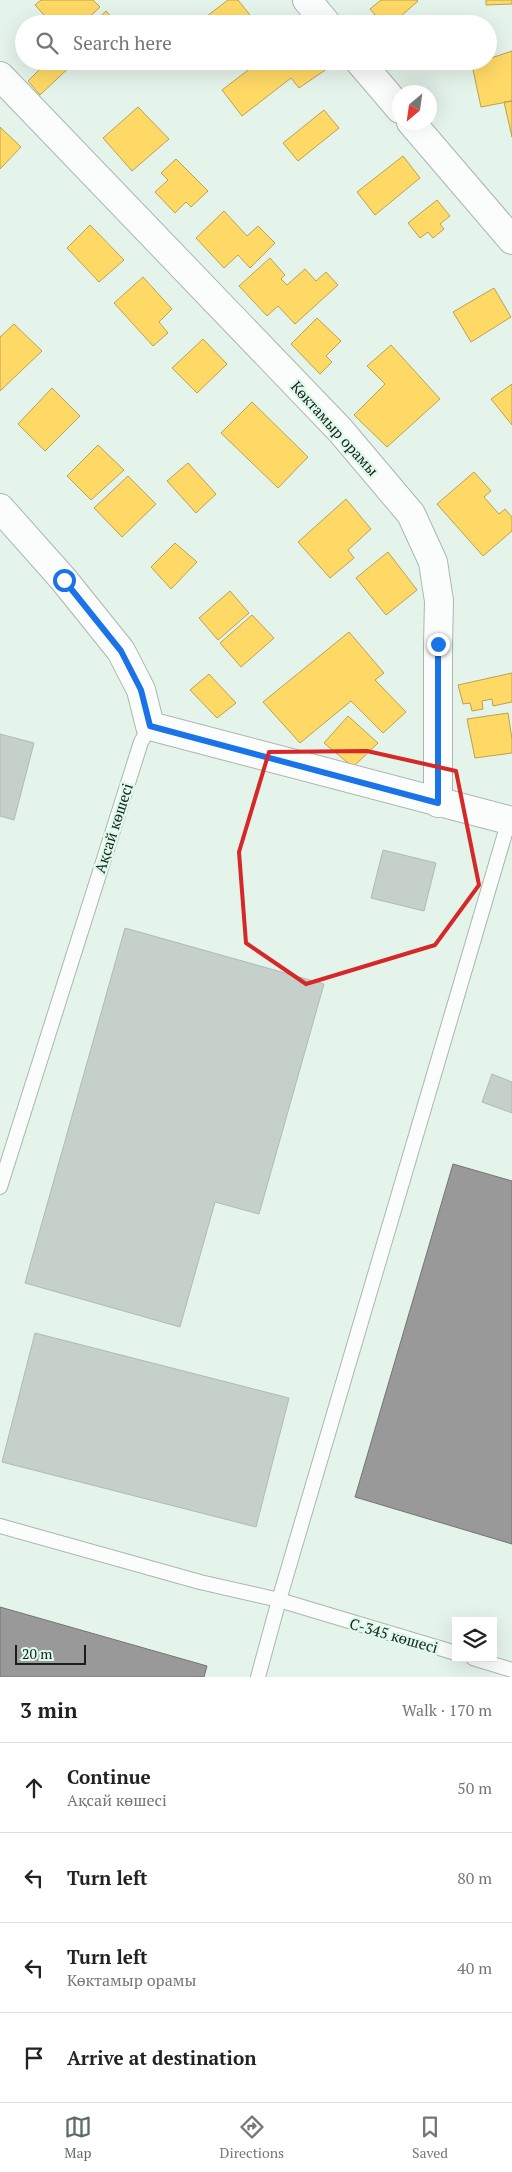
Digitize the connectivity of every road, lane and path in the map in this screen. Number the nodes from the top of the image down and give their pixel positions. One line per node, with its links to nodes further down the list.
1 (307, 0): 2 (street)
2 (320, 15)
3 (367, 70): 5 (street)
4 (0, 76): 10 (street, Көктамыр орамы)
5 (392, 99)
6 (418, 130): 7 (street)
7 (512, 240)
8 (0, 508): 9 (street)
9 (150, 726): 10 (street); 12 (lane, Ақсай көшесі)
10 (438, 803): 11 (street)
11 (510, 820): 14 (lane)
12 (0, 1187)
13 (0, 1526): 14 (lane, С-345 көшесі)
14 (279, 1600): 15 (lane, С-345 көшесі); 18 (lane)
15 (452, 1652)
16 (486, 1662): 17 (lane)
17 (512, 1670)
18 (258, 1677)

